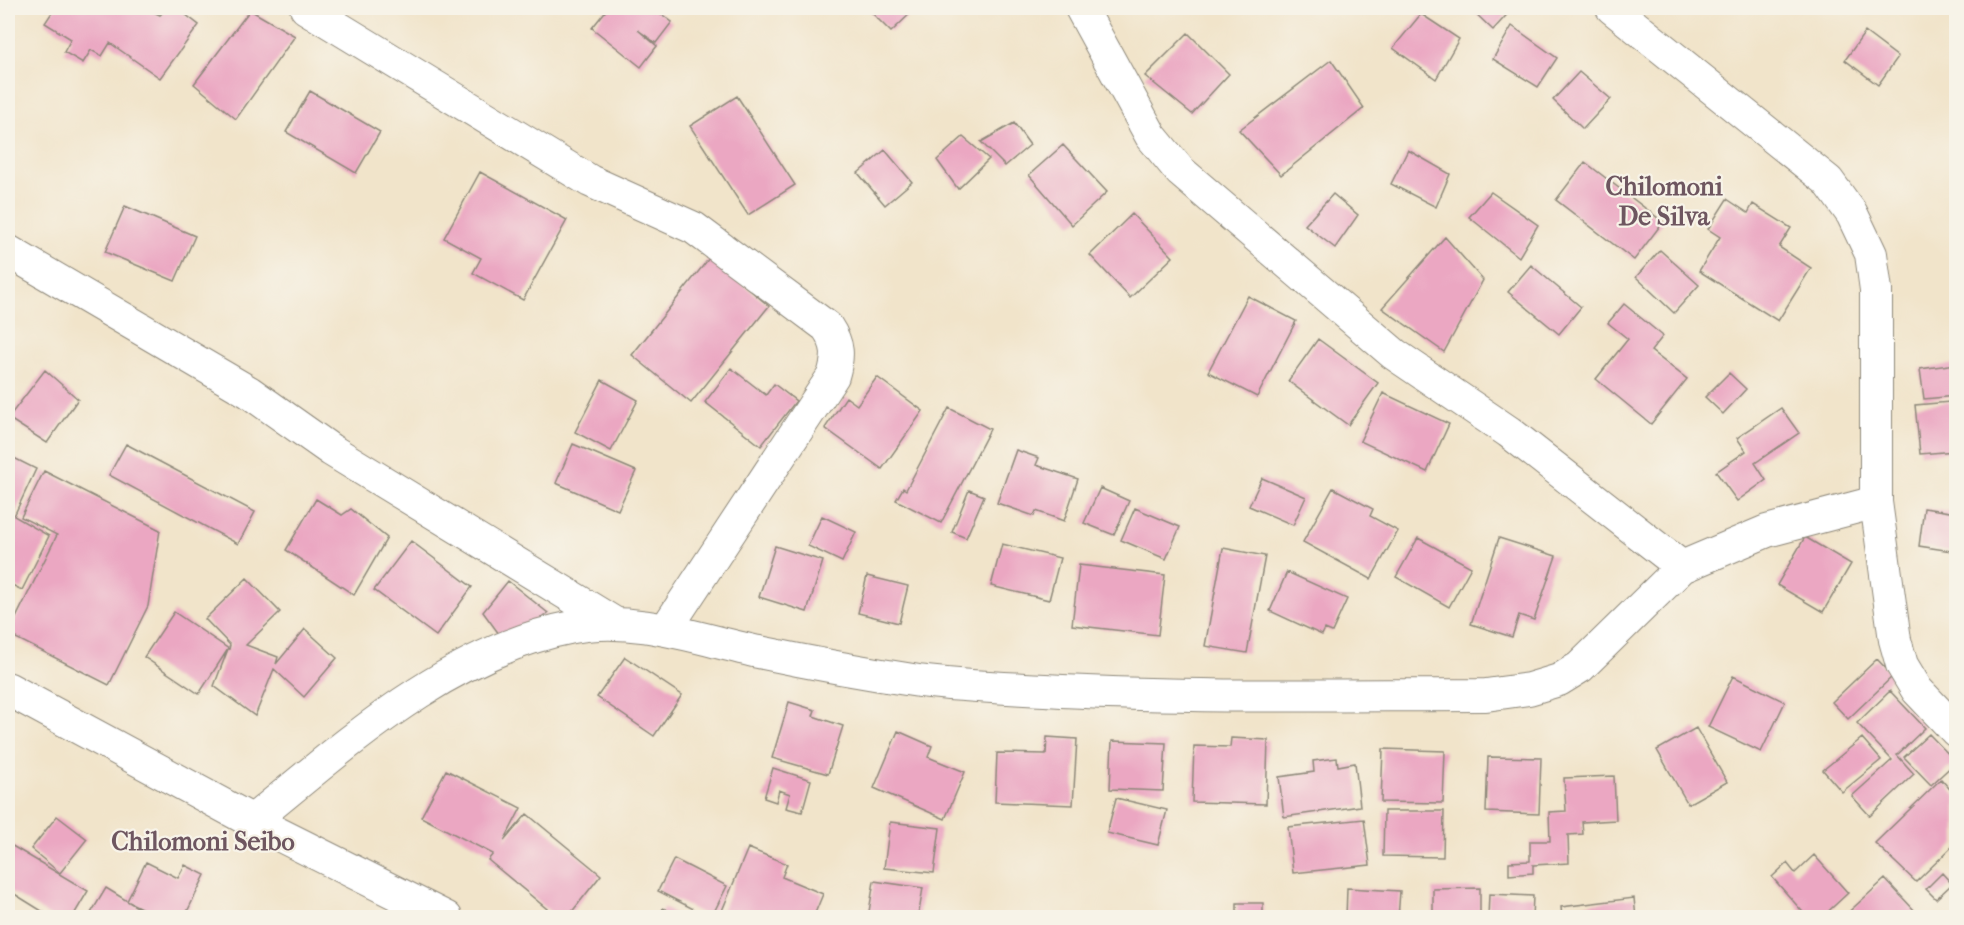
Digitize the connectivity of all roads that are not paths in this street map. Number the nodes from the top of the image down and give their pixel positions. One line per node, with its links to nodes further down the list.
1 (306, 8): 8 (street)
2 (1081, 8): 6 (street)
3 (1612, 8): 5 (street)
4 (8, 251): 7 (street)
5 (1876, 502): 6 (street); 10 (street)
6 (1682, 567): 8 (street)
7 (616, 624): 8 (street); 11 (street)
8 (666, 629)
9 (8, 688): 11 (street)
10 (1956, 731)
11 (252, 821): 12 (street)
12 (446, 918)

